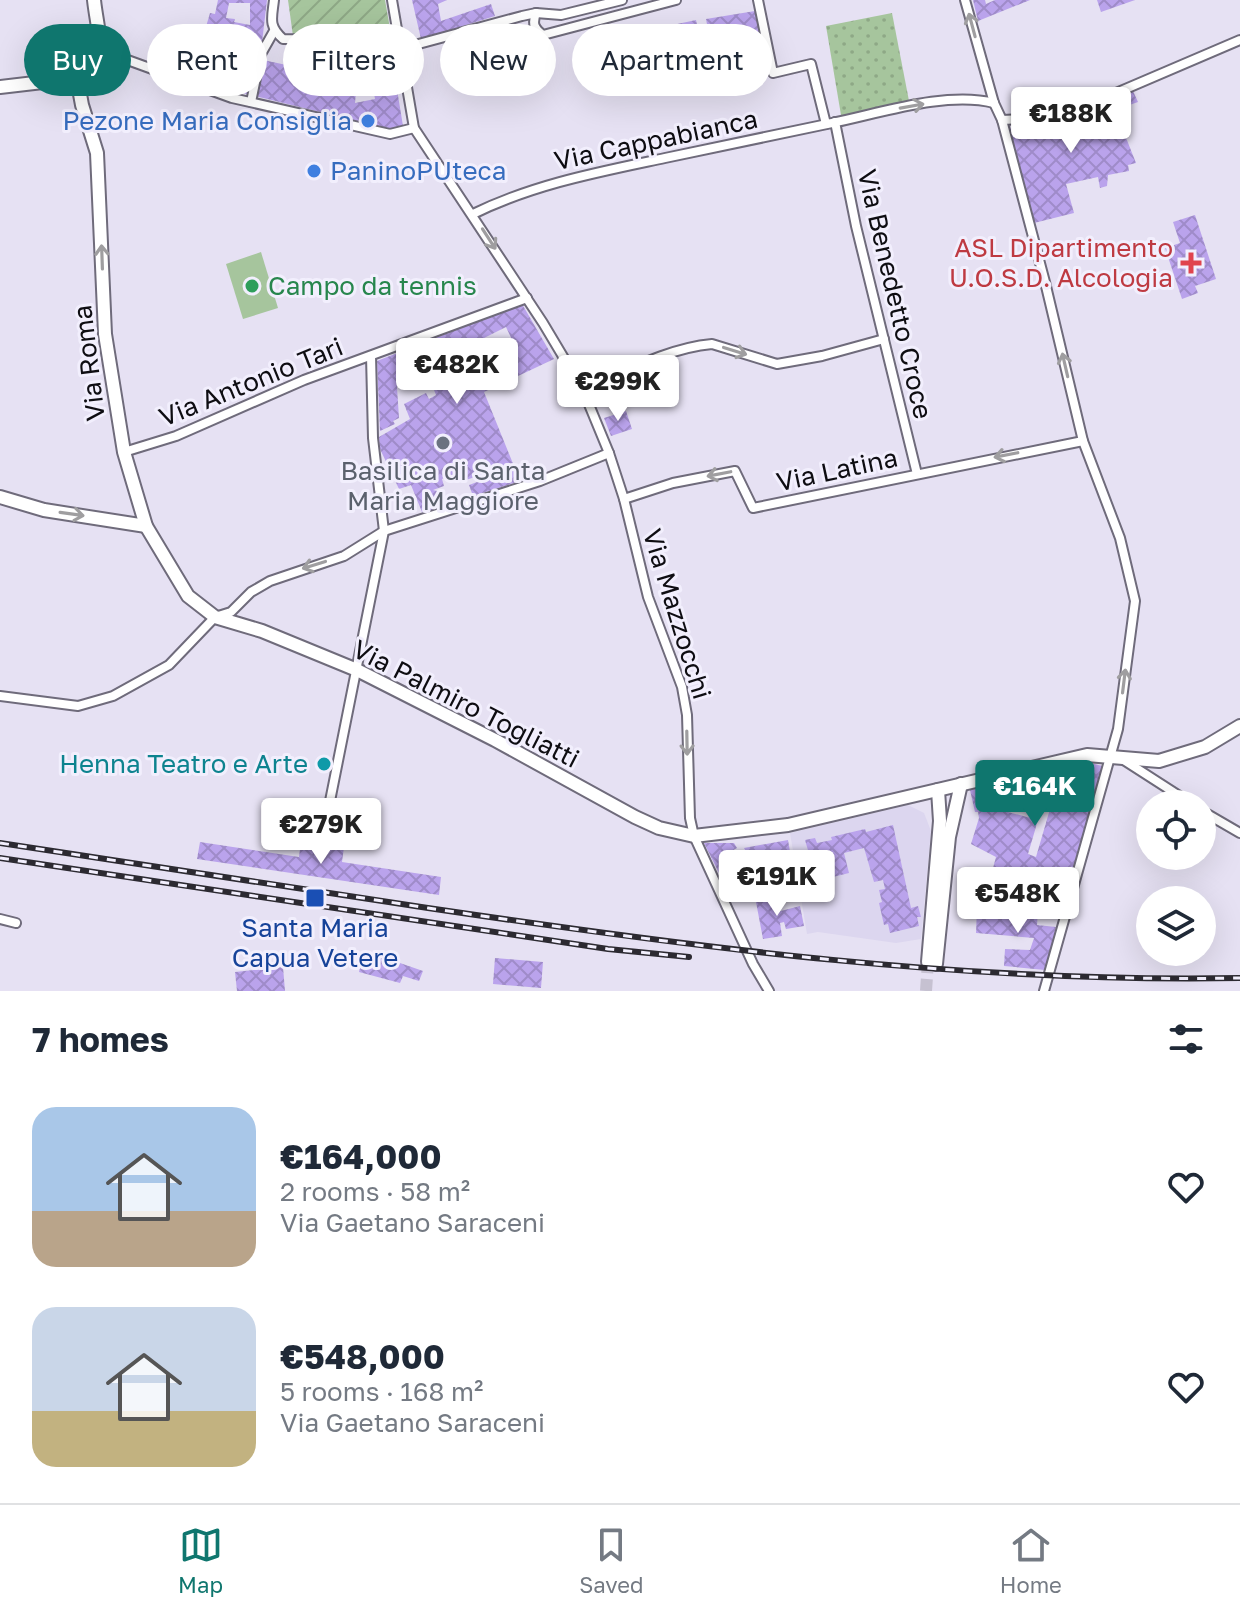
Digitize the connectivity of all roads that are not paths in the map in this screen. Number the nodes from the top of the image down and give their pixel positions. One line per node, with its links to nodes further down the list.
1 (94, 0): 9 (street)
2 (274, 0): 11 (street)
3 (392, 0): 10 (street)
4 (622, 0): 8 (street)
5 (676, 0): 8 (street)
6 (758, 0): 23 (street, Via Benedetto Croce)
7 (965, 0): 21 (street, one-way to 7)
8 (536, 13): 12 (street)
9 (97, 24)
10 (396, 24)
11 (274, 31): 13 (street); 20 (street)
12 (424, 38)
13 (283, 39)
14 (1240, 40): 22 (street)
15 (131, 61): 20 (street)
16 (24, 84): 17 (street)
17 (0, 87)
18 (80, 96): 31 (street, Via Roma, one-way to 18)
19 (408, 96): 24 (street)
20 (251, 102): 24 (street)
21 (994, 103): 22 (street); 23 (street, Via Cappabianca, one-way to 21)
22 (1002, 120): 30 (street, one-way to 22)
23 (830, 123): 25 (street, Via Cappabianca); 27 (street, Via Benedetto Croce)
24 (414, 128): 25 (street, Via Mazzocchi)
25 (473, 214): 26 (street, Via Mazzocchi, one-way to 26)
26 (527, 298): 28 (street, Via Antonio Tari); 29 (street, Via Mazzocchi)
27 (884, 339): 29 (street, one-way to 27); 33 (street, Via Benedetto Croce)
28 (371, 356): 31 (street, Via Antonio Tari); 37 (street)
29 (583, 390): 32 (street, Via Mazzocchi)
30 (1083, 441): 33 (street, Via Latina, one-way to 33); 42 (street, one-way to 30)
31 (124, 452): 36 (street, Via Roma)
32 (609, 453): 35 (street, Via Mazzocchi); 37 (street)
33 (917, 474): 35 (street, Via Latina, one-way to 35)
34 (0, 497): 36 (street, one-way to 36)
35 (624, 499): 48 (street, Via Mazzocchi, one-way to 48)
36 (146, 526): 38 (street, Via Roma)
37 (384, 531): 38 (street, one-way to 38); 39 (street)
38 (215, 617): 39 (street, Via Palmiro Togliatti); 40 (street)
39 (357, 670): 48 (street, Via Palmiro Togliatti); 49 (street)
40 (0, 696)
41 (1240, 726): 42 (street)
42 (1116, 758): 43 (street); 45 (street); 53 (street)
43 (961, 784): 44 (street); 44 (street)
44 (938, 790): 48 (street)
45 (1169, 790)
46 (1216, 819): 47 (street)
47 (1240, 833)
48 (694, 836): 52 (street, Via Mazzocchi)
49 (322, 841)
50 (0, 919): 51 (street)
51 (16, 923)
52 (769, 991)
53 (1044, 991)

